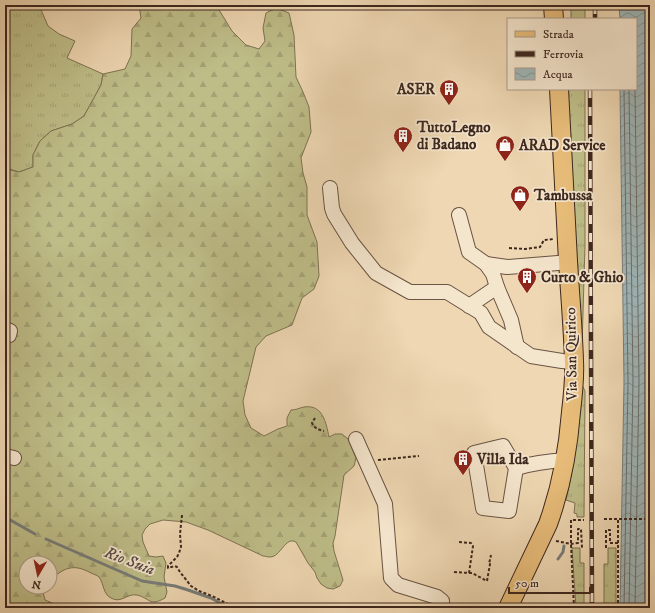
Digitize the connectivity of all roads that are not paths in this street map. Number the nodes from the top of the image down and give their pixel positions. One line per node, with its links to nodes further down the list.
1 (554, 5): 2 (main road)
2 (554, 18)
3 (559, 90): 6 (main road, Via San Quirico)
4 (330, 188): 9 (street)
5 (459, 215): 7 (street)
6 (568, 261): 7 (street); 13 (main road, Via San Quirico)
7 (486, 264): 8 (street)
8 (497, 287): 9 (street); 12 (street)
9 (470, 306): 12 (street)
10 (5, 329): 11 (street)
11 (5, 335)
12 (517, 347): 13 (street)
13 (574, 362): 15 (main road, Via San Quirico)
14 (356, 439): 17 (street)
15 (566, 460): 16 (street); 18 (main road, Via San Quirico)
16 (516, 468): 16 (street)
17 (442, 608)
18 (508, 608)

